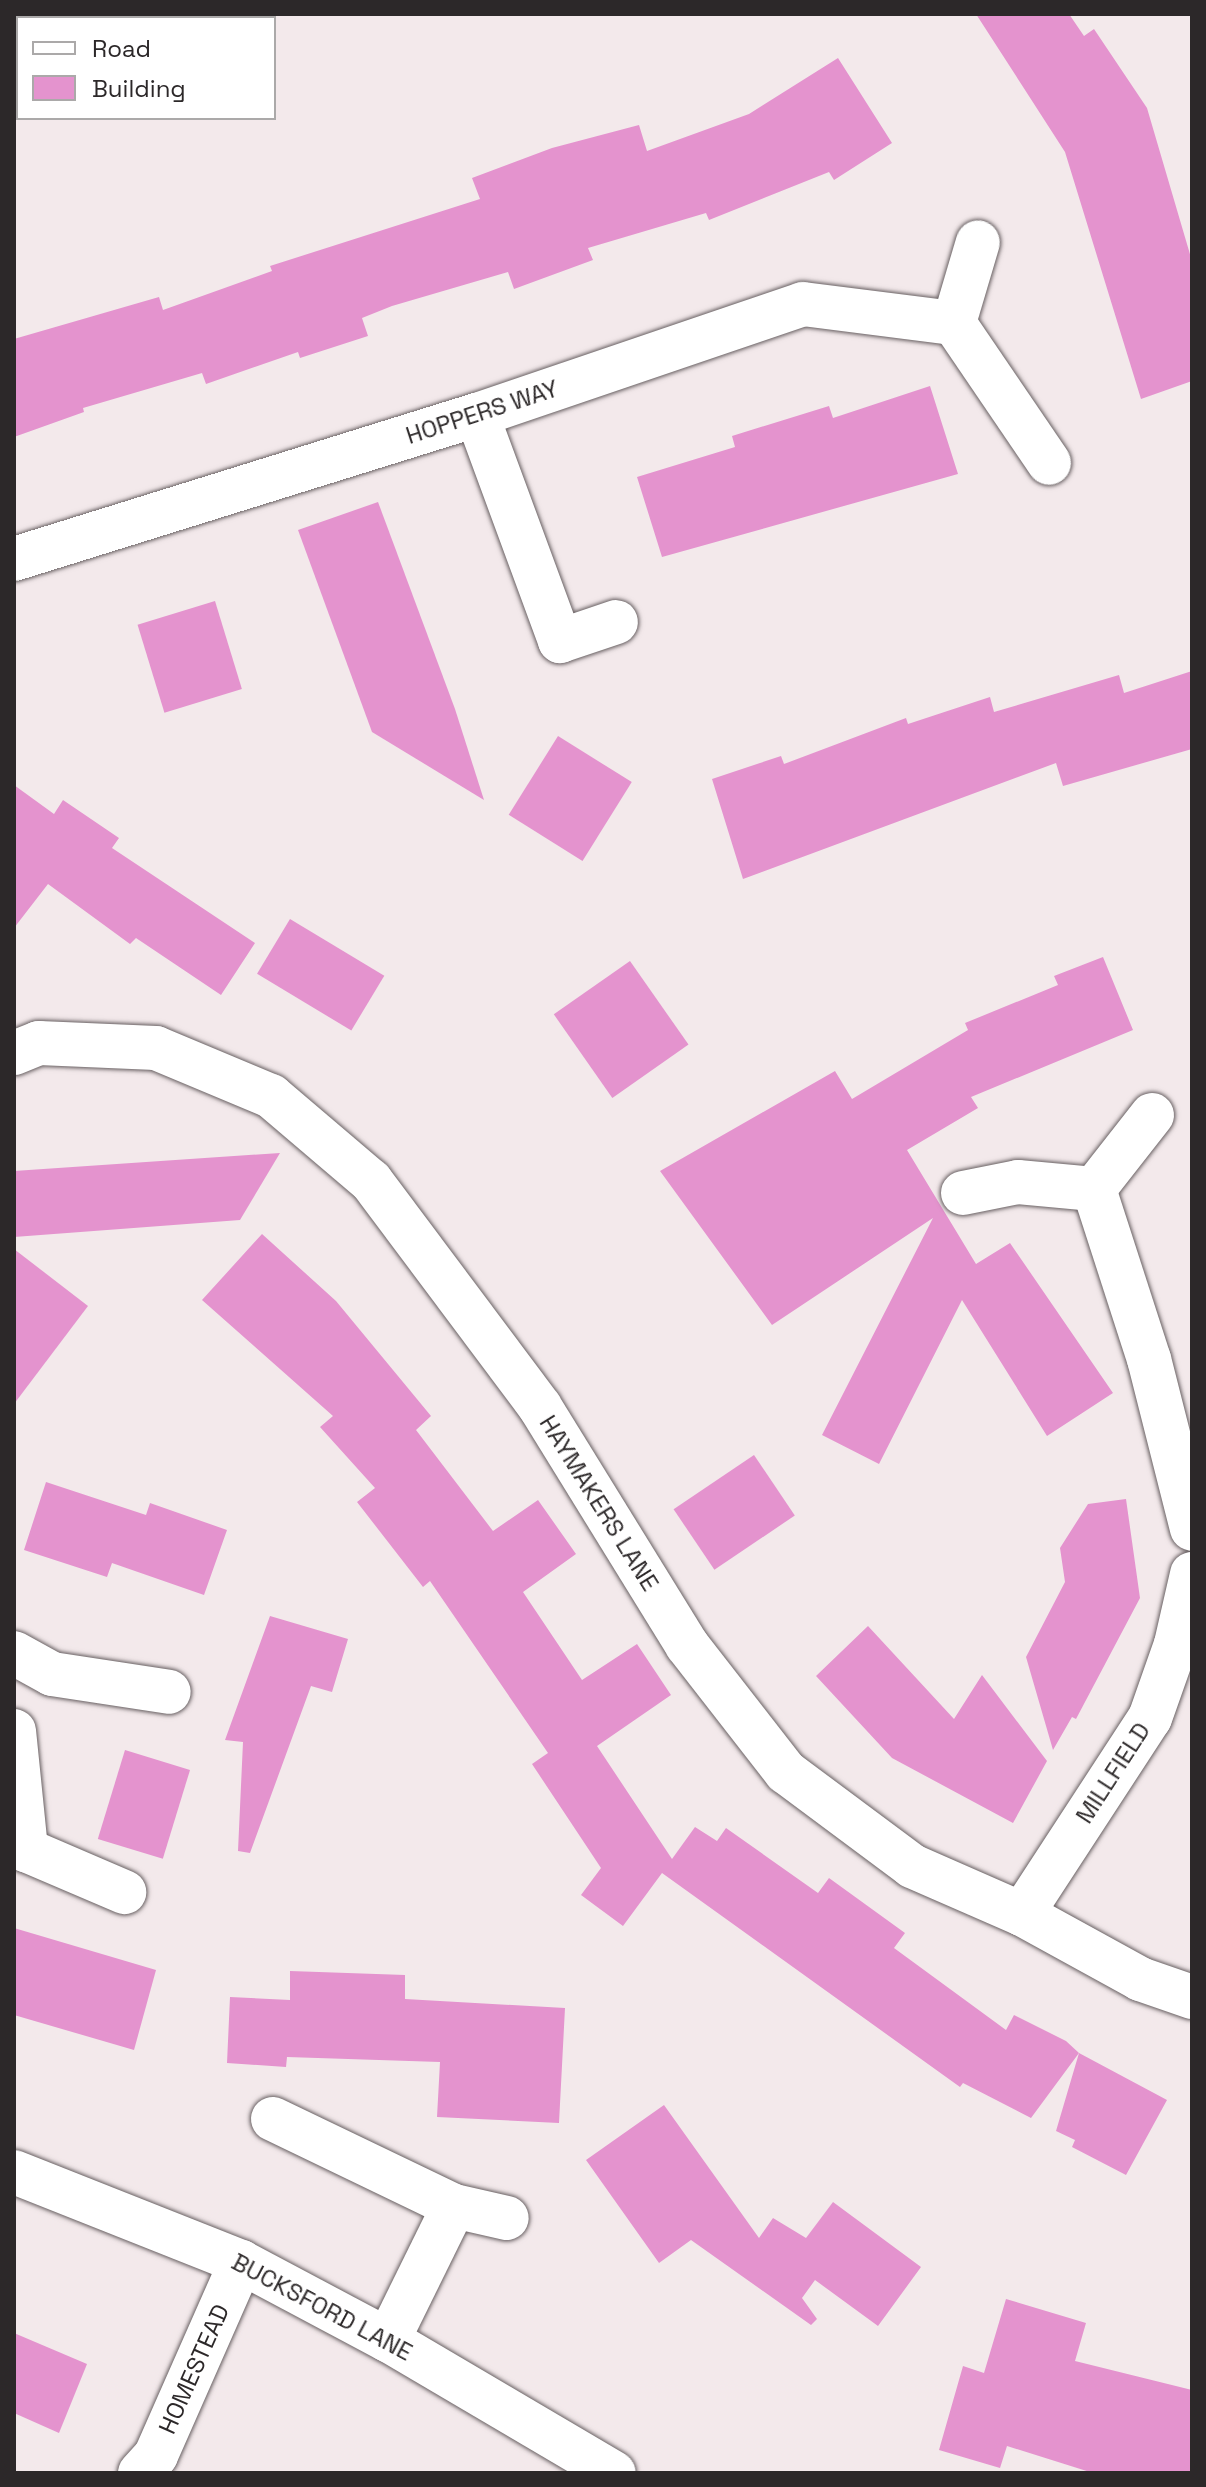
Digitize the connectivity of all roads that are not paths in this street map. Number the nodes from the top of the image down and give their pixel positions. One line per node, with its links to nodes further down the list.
1 (978, 242): 2 (street)
2 (954, 323): 3 (street, HOPPERS WAY); 4 (street)
3 (477, 415): 5 (street, HOPPERS WAY); 6 (street)
4 (1049, 463)
5 (14, 559)
6 (616, 622)
7 (14, 1053): 19 (street, HAYMAKERS LANE)
8 (1152, 1115): 9 (street)
9 (1094, 1189): 10 (street); 11 (street)
10 (963, 1193)
11 (1192, 1529)
12 (1192, 1574): 19 (street, MILLFIELD)
13 (14, 1653): 14 (street)
14 (52, 1674): 15 (street); 16 (street)
15 (169, 1692)
16 (14, 1712)
17 (14, 1731): 18 (street)
18 (124, 1892)
19 (1022, 1914): 20 (street, HAYMAKERS LANE)
20 (1192, 1997)
21 (273, 2119): 23 (street)
22 (14, 2172): 25 (street, BUCKSFORD LANE)
23 (454, 2206): 24 (street); 26 (street)
24 (507, 2218)
25 (241, 2262): 26 (street, BUCKSFORD LANE); 27 (street, HOMESTEAD)
26 (388, 2340): 28 (street, BUCKSFORD LANE)
27 (140, 2473)
28 (614, 2473)

